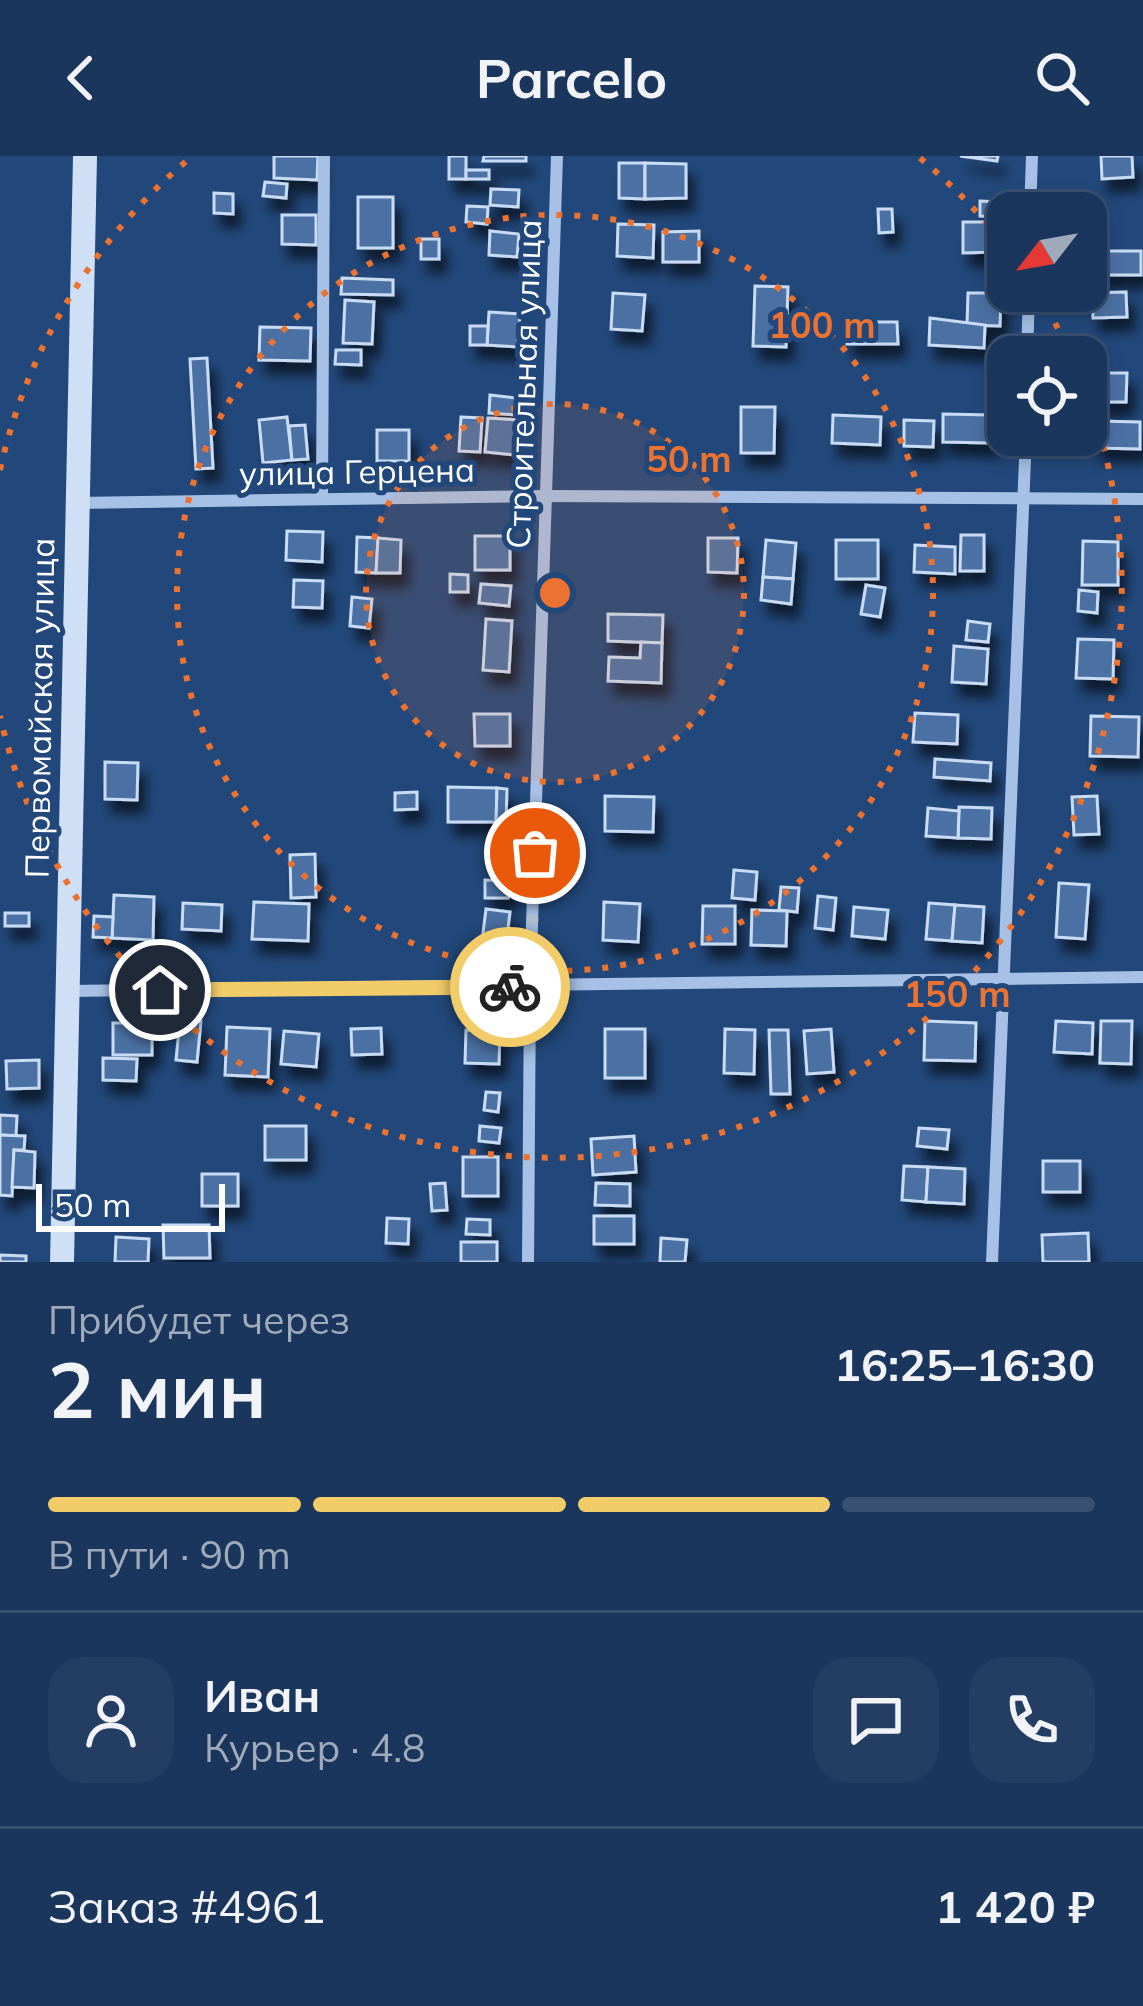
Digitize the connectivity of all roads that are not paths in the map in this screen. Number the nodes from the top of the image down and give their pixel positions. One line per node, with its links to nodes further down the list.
1 (85, 156): 11 (street, Первомайская улица)
2 (324, 156): 8 (street)
3 (557, 156): 7 (street, Строительная улица)
4 (1032, 156): 5 (street)
5 (1031, 192)
6 (1025, 456): 10 (street)
7 (545, 496): 8 (street, улица Герцена); 10 (street, улица Герцена); 14 (street, Строительная улица)
8 (322, 498): 11 (street, улица Герцена)
9 (1143, 499): 10 (street, улица Герцена)
10 (1024, 501): 13 (street)
11 (75, 503): 15 (street, Первомайская улица)
12 (1143, 976): 13 (street)
13 (1000, 977): 14 (street); 18 (street)
14 (530, 986): 15 (street); 17 (street, Строительная улица)
15 (67, 991): 16 (street, Первомайская улица)
16 (62, 1262)
17 (528, 1262)
18 (992, 1262)

